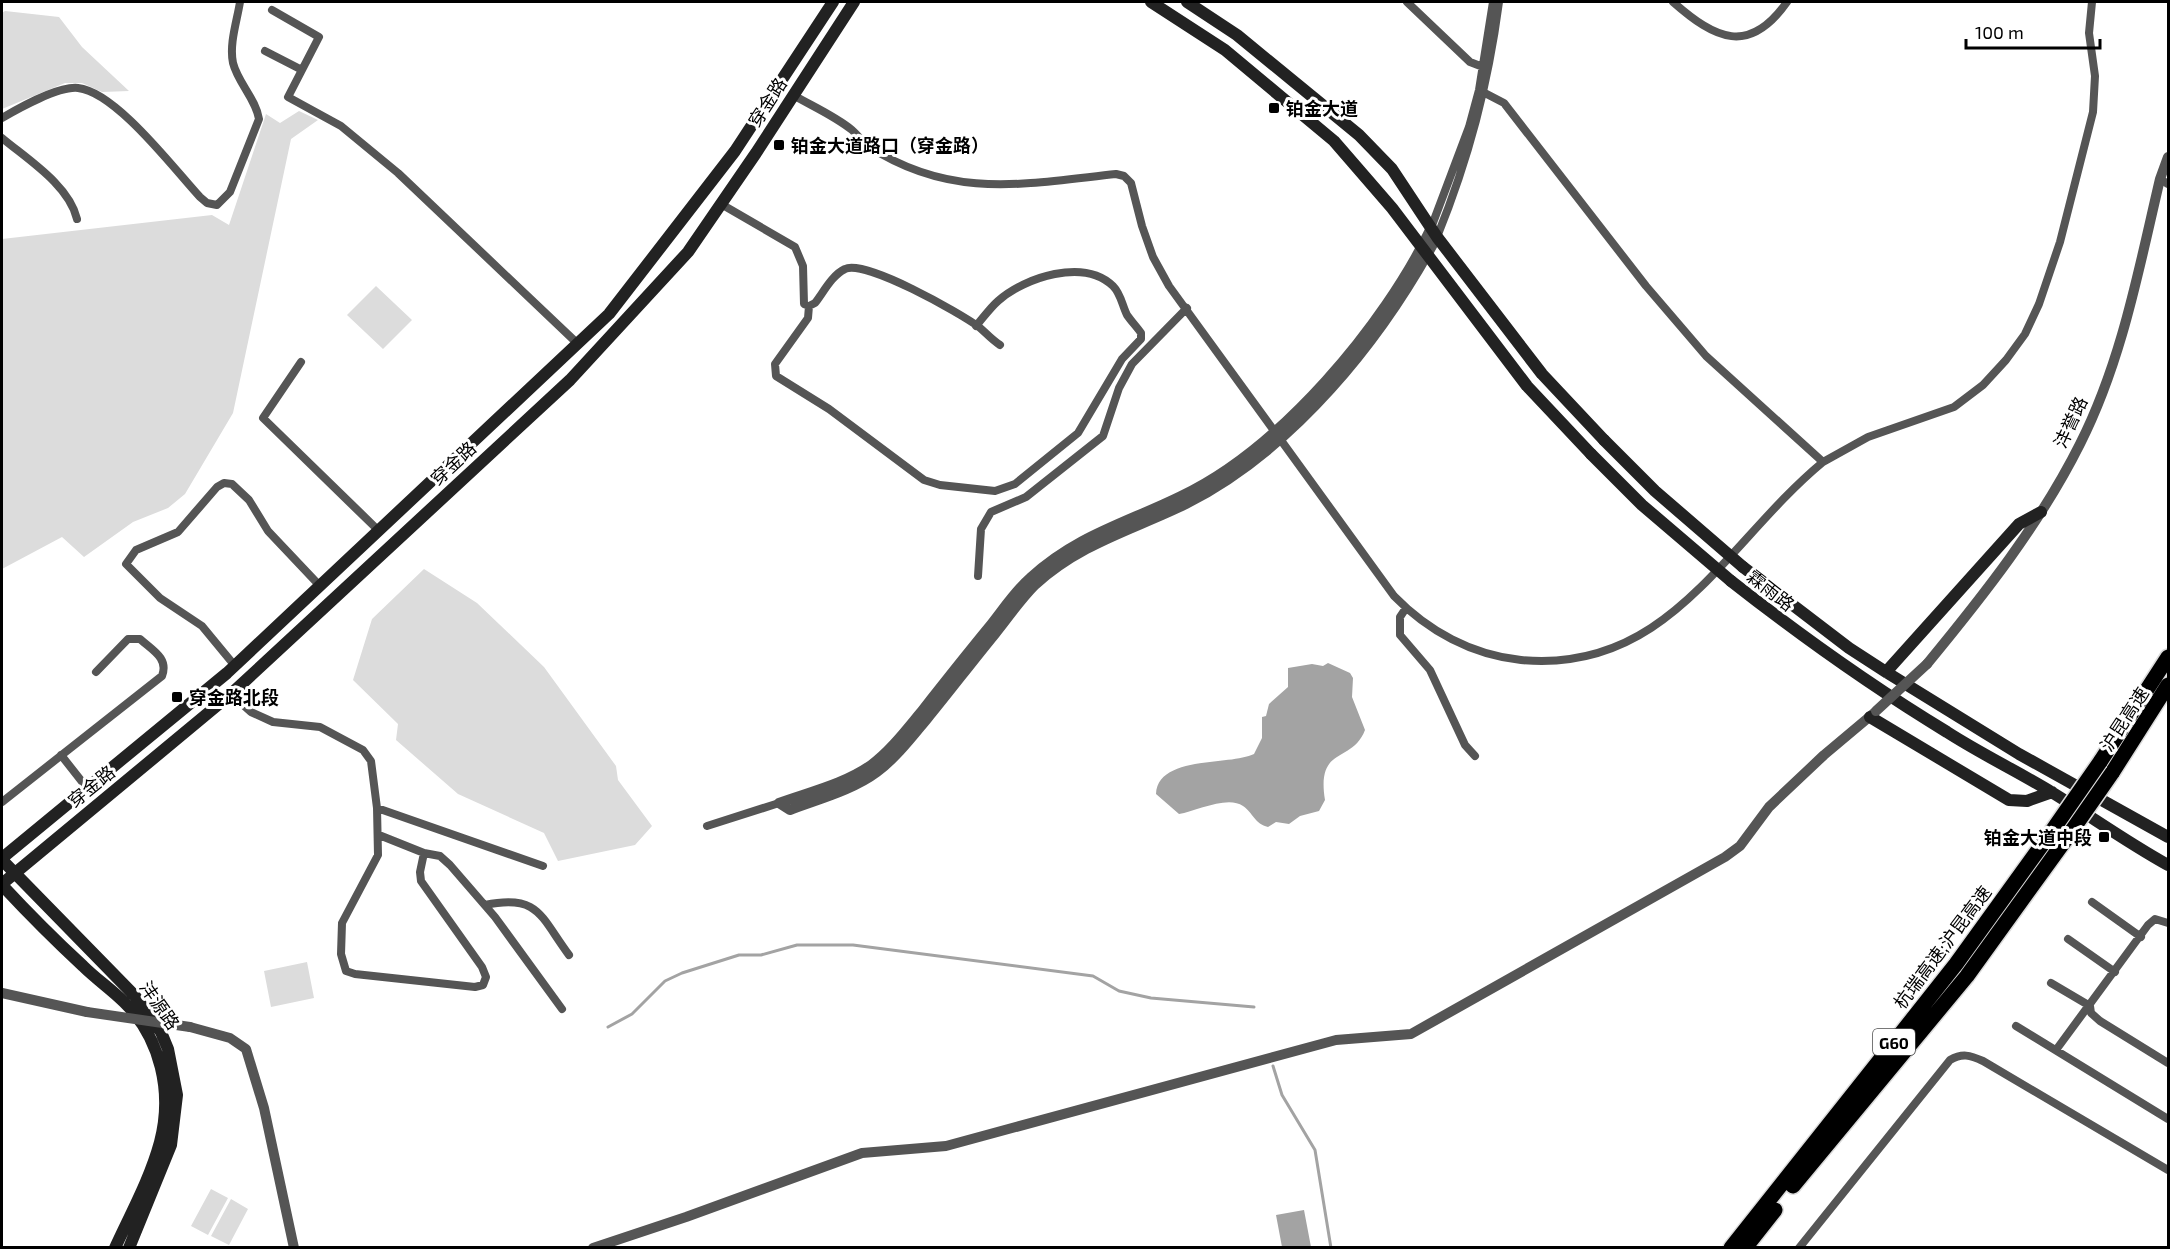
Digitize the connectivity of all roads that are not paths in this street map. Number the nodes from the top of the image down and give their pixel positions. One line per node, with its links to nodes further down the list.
1 (240, 2): 18 (street)
2 (833, 2): 29 (main road, 穿金路)
3 (854, 2): 17 (main road, 穿金路)
4 (1150, 2): 25 (main road)
5 (1407, 2): 14 (street)
6 (1493, 2): 14 (street)
7 (1499, 2): 16 (street)
8 (1673, 2): 9 (street)
9 (1787, 2)
10 (2092, 2): 33 (street)
11 (1192, 3): 24 (main road)
12 (272, 10): 15 (street)
13 (265, 51): 15 (street)
14 (1483, 68): 16 (street)
15 (302, 70): 29 (street)
16 (1482, 92): 24 (street); 33 (street)
17 (793, 95): 22 (main road, 穿金路); 27 (street)
18 (2, 117)
19 (2, 138): 23 (street)
20 (2169, 157): 21 (street, 沣誉路)
21 (2164, 181): 34 (street, 沣誉路)
22 (721, 204): 26 (street); 44 (main road, 穿金路)
23 (77, 219)
24 (1434, 232): 25 (street); 42 (main road, 霖雨路, bridge)
25 (1424, 251): 32 (street); 50 (main road, 霖雨路, bridge)
26 (809, 306): 28 (street); 28 (street)
27 (1187, 308): 32 (street); 36 (street)
28 (976, 326): 30 (street)
29 (578, 344): 35 (main road, 穿金路)
30 (1000, 345)
31 (302, 362): 35 (street)
32 (1277, 434): 38 (street); 52 (street)
33 (1823, 462): 38 (street)
34 (2041, 512): 42 (main road); 45 (street, 沣誉路, bridge)
35 (379, 531): 37 (main road, 穿金路)
36 (978, 576)
37 (320, 586): 40 (main road, 穿金路); 40 (street)
38 (1406, 608): 47 (street)
39 (2169, 657): 83 (highway, 杭瑞高速;沪昆高速 / G60, bridge)
40 (235, 666): 49 (main road, 穿金路)
41 (96, 672): 46 (street)
42 (1886, 672): 56 (main road, 霖雨路)
43 (2169, 685): 48 (highway, 沪昆高速 / G60)
44 (231, 694): 53 (street); 61 (main road, 穿金路)
45 (1873, 714): 50 (main road); 82 (street, 沣誉路)
46 (60, 756): 49 (street); 51 (street)
47 (1475, 756)
48 (2112, 773): 84 (highway, 杭瑞高速;沪昆高速 / G60, bridge)
49 (87, 788): 58 (main road, 穿金路)
50 (2052, 792): 59 (main road, 霖雨路)
51 (2, 802)
52 (779, 803): 54 (street)
53 (376, 808): 55 (street); 60 (street)
54 (707, 826)
55 (379, 835): 57 (street); 57 (street)
56 (2169, 837)
57 (424, 853): 64 (street)
58 (2, 859): 61 (main road, 沣源路)
59 (2169, 865)
60 (543, 866)
61 (14, 873): 62 (main road, 穿金路); 80 (main road, 沣源路)
62 (2, 884): 79 (main road, 沣源路)
63 (2092, 902): 66 (street)
64 (485, 905): 68 (street); 73 (street)
65 (2169, 924): 66 (street)
66 (2140, 937): 69 (street)
67 (2068, 939): 69 (street)
68 (569, 956)
69 (2115, 972): 72 (street)
70 (2051, 983): 72 (street)
71 (2, 993): 81 (street, bridge)
72 (2090, 1006): 75 (street); 76 (street)
73 (562, 1009)
74 (2016, 1026): 75 (street)
75 (2056, 1050): 77 (street)
76 (2169, 1063)
77 (2169, 1119)
78 (2169, 1170): 85 (street)
79 (115, 1248)
80 (129, 1248)
81 (294, 1248)
82 (593, 1248)
83 (1731, 1248)
84 (1745, 1248)
85 (1799, 1248)

